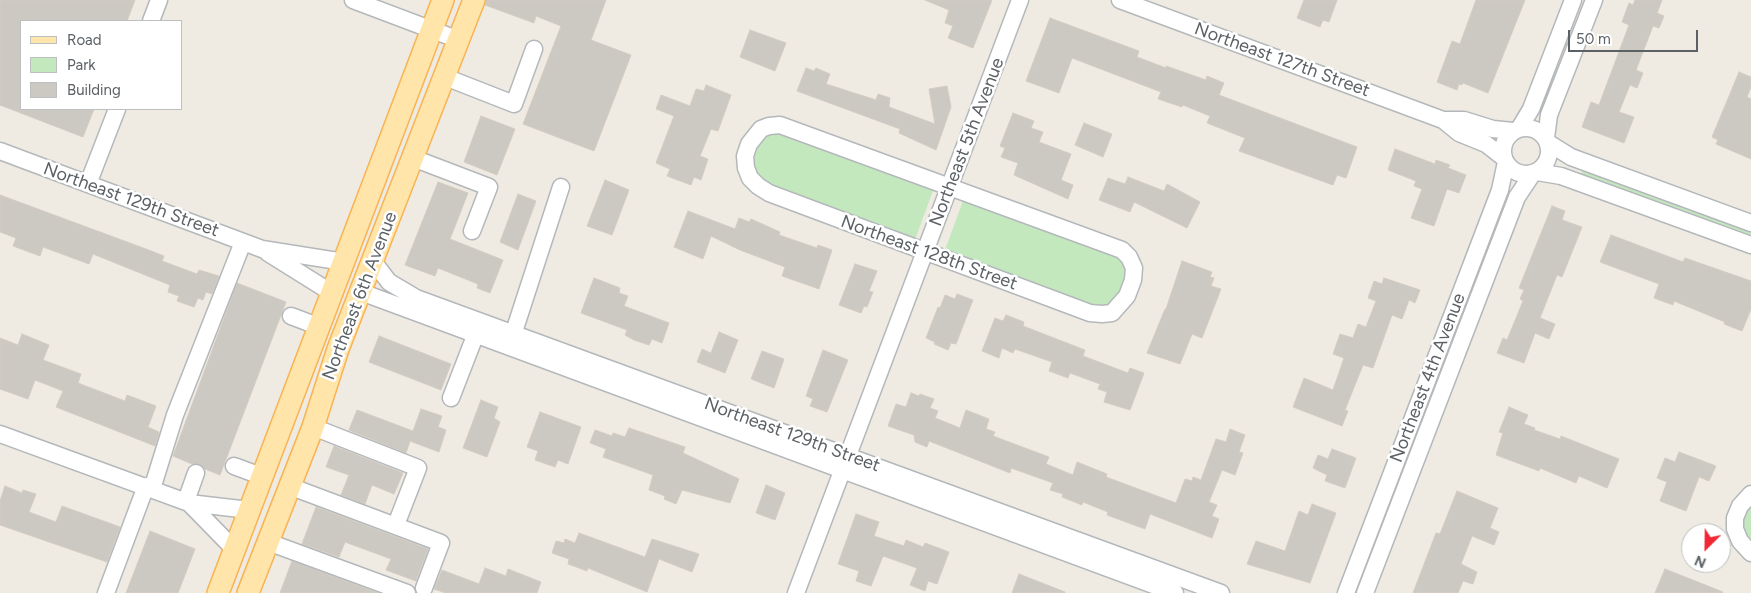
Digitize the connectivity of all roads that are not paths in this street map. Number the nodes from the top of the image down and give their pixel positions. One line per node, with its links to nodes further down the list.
1 (159, 0): 9 (street)
2 (353, 0): 10 (street)
3 (444, 0): 10 (main road, Northeast 6th Avenue)
4 (474, 0): 11 (main road, Northeast 6th Avenue)
5 (1020, 0): 23 (street, Northeast 5th Avenue)
6 (1120, 0): 15 (street, Northeast 127th Street)
7 (1573, 0): 16 (street)
8 (1594, 0): 17 (street)
9 (151, 20)
10 (432, 30): 11 (street); 25 (main road, Northeast 6th Avenue)
11 (459, 40): 13 (main road, Northeast 6th Avenue)
12 (534, 49): 13 (street)
13 (446, 77): 19 (main road, Northeast 6th Avenue)
14 (117, 110): 22 (street)
15 (1443, 120): 16 (street, Northeast 127th Street); 20 (street, Northeast 127th Street)
16 (1516, 130): 17 (street); 20 (street)
17 (1546, 140): 21 (street); 26 (street)
18 (0, 151): 22 (street, Northeast 129th Street)
19 (413, 158): 27 (street); 32 (main road, Northeast 6th Avenue)
20 (1505, 160): 21 (street); 67 (street, Northeast 4th Avenue)
21 (1535, 172): 29 (street); 68 (street, Northeast 4th Avenue)
22 (88, 184): 28 (street, Northeast 129th Street)
23 (950, 186): 31 (street, Northeast 5th Avenue); 31 (street, Northeast 128th Street); 31 (street, Northeast 128th Street)
24 (561, 187): 38 (street)
25 (361, 217): 33 (main road, Northeast 6th Avenue); 35 (main road)
26 (1751, 223)
27 (472, 231)
28 (243, 242): 30 (street, Northeast 129th Street); 51 (street)
29 (1751, 245)
30 (262, 249): 33 (street, Northeast 129th Street); 34 (street, Northeast 129th Street)
31 (926, 252): 45 (street, Northeast 5th Avenue)
32 (373, 261): 35 (main road, Northeast 6th Avenue); 38 (street, Northeast 129th Street)
33 (344, 262): 34 (main road, Northeast 6th Avenue); 41 (main road)
34 (332, 292): 37 (main road, Northeast 6th Avenue)
35 (361, 292): 39 (street, Northeast 129th Street); 41 (main road, Northeast 6th Avenue)
36 (291, 316): 37 (street)
37 (320, 327): 49 (main road, Northeast 6th Avenue)
38 (514, 332): 40 (street); 45 (street, Northeast 129th Street)
39 (475, 336): 40 (street, Northeast 129th Street); 42 (street)
40 (508, 348): 47 (street, Northeast 129th Street)
41 (338, 349): 43 (main road, Northeast 6th Avenue)
42 (451, 398)
43 (313, 427): 50 (main road, Northeast 6th Avenue); 55 (street)
44 (0, 434): 51 (street)
45 (849, 455): 47 (street, Northeast 5th Avenue); 66 (street, Northeast 129th Street)
46 (234, 466): 49 (street)
47 (843, 471): 64 (street, Northeast 5th Avenue); 65 (street, Northeast 129th Street)
48 (196, 473): 53 (street)
49 (261, 476): 54 (main road, Northeast 6th Avenue)
50 (290, 486): 56 (main road, Northeast 6th Avenue); 59 (street)
51 (149, 488): 53 (street); 60 (street)
52 (1751, 494): 58 (street)
53 (187, 502): 54 (street); 57 (street)
54 (249, 510): 57 (main road, Northeast 6th Avenue)
55 (398, 517)
56 (268, 542): 62 (main road, Northeast 6th Avenue); 63 (street)
57 (234, 549): 61 (main road, Northeast 6th Avenue)
58 (1751, 553)
59 (424, 588)
60 (106, 593)
61 (218, 593)
62 (248, 593)
63 (407, 593)
64 (796, 593)
65 (1175, 593)
66 (1221, 593)
67 (1346, 593)
68 (1366, 593)

